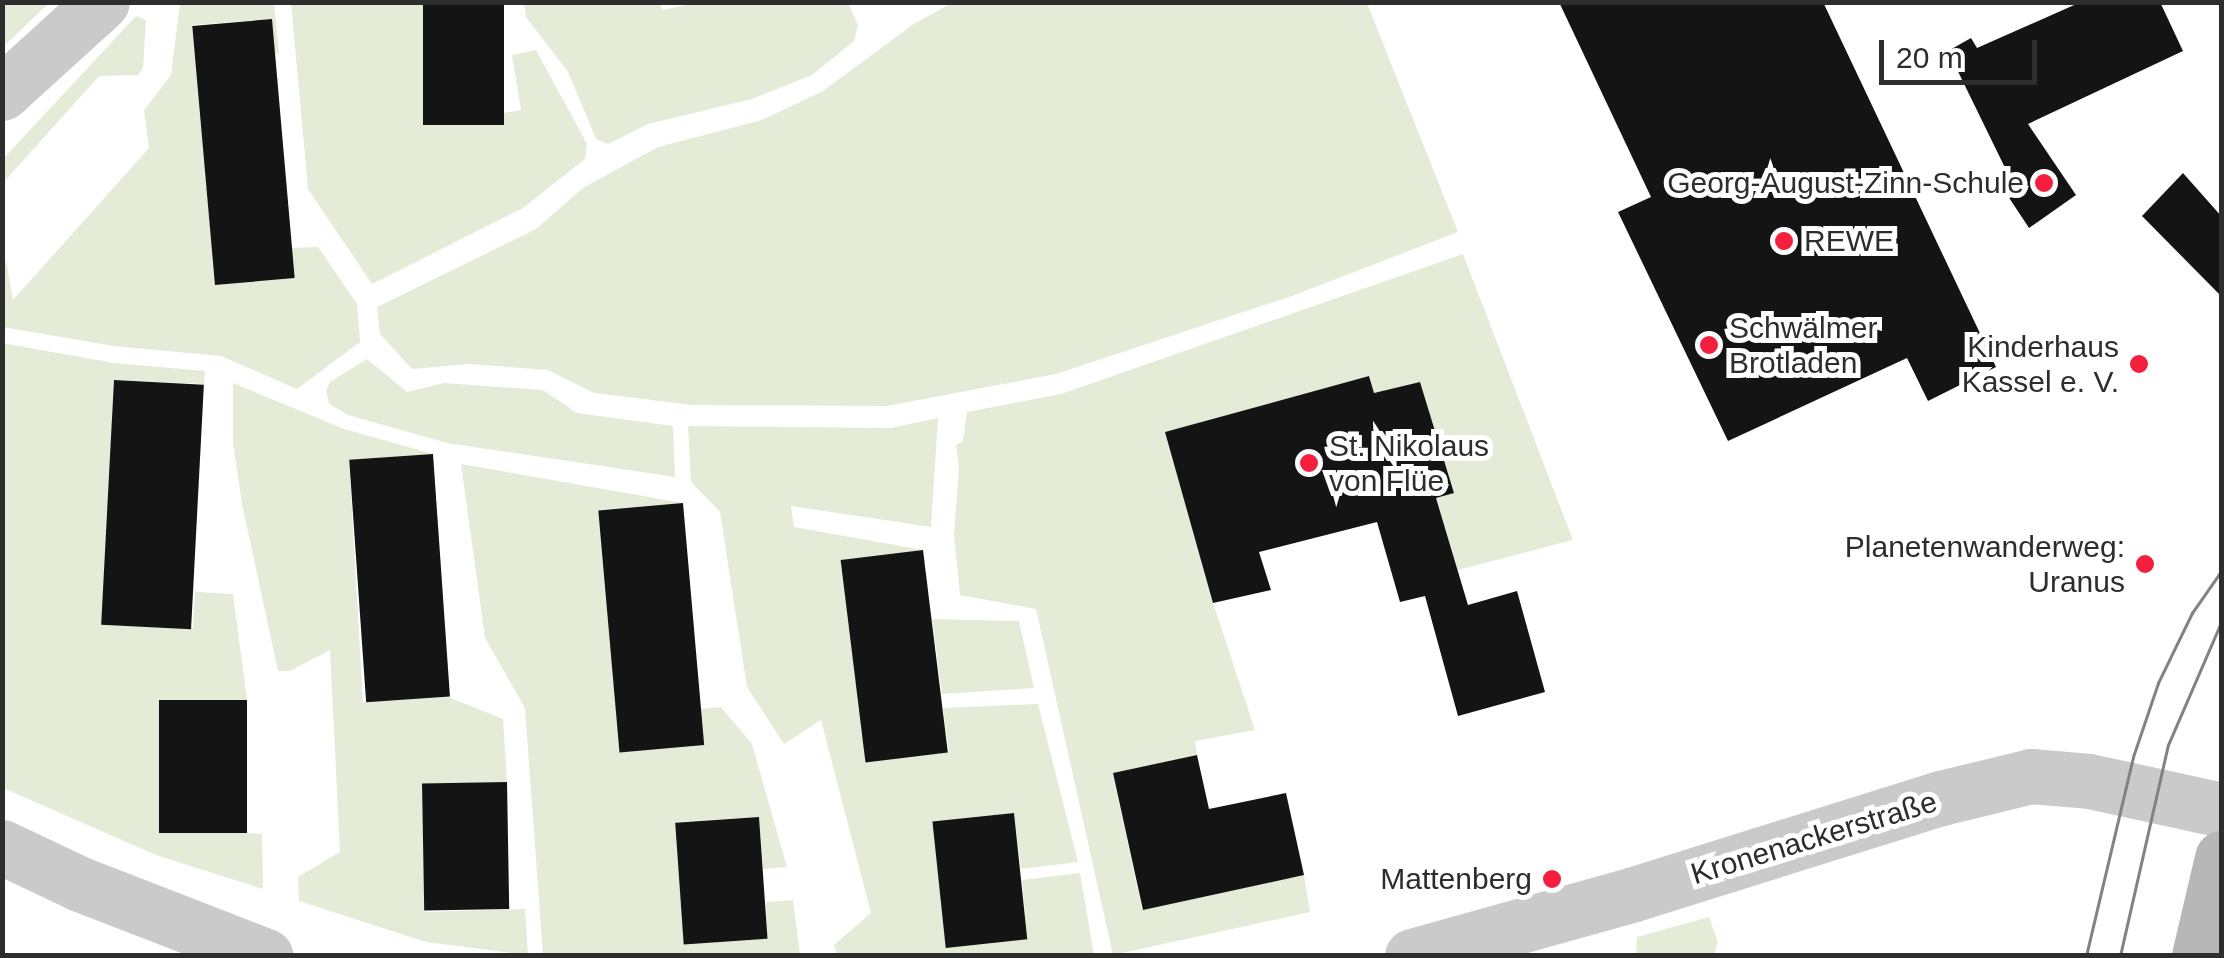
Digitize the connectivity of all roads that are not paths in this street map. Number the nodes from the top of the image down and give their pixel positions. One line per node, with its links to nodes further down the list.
1 (102, 2): 2 (street)
2 (2, 93)
3 (2222, 810): 7 (street, Kronenackerstraße)
4 (2, 847): 6 (street)
5 (2222, 858): 8 (main road)
6 (266, 956)
7 (1412, 956)
8 (2199, 956)

